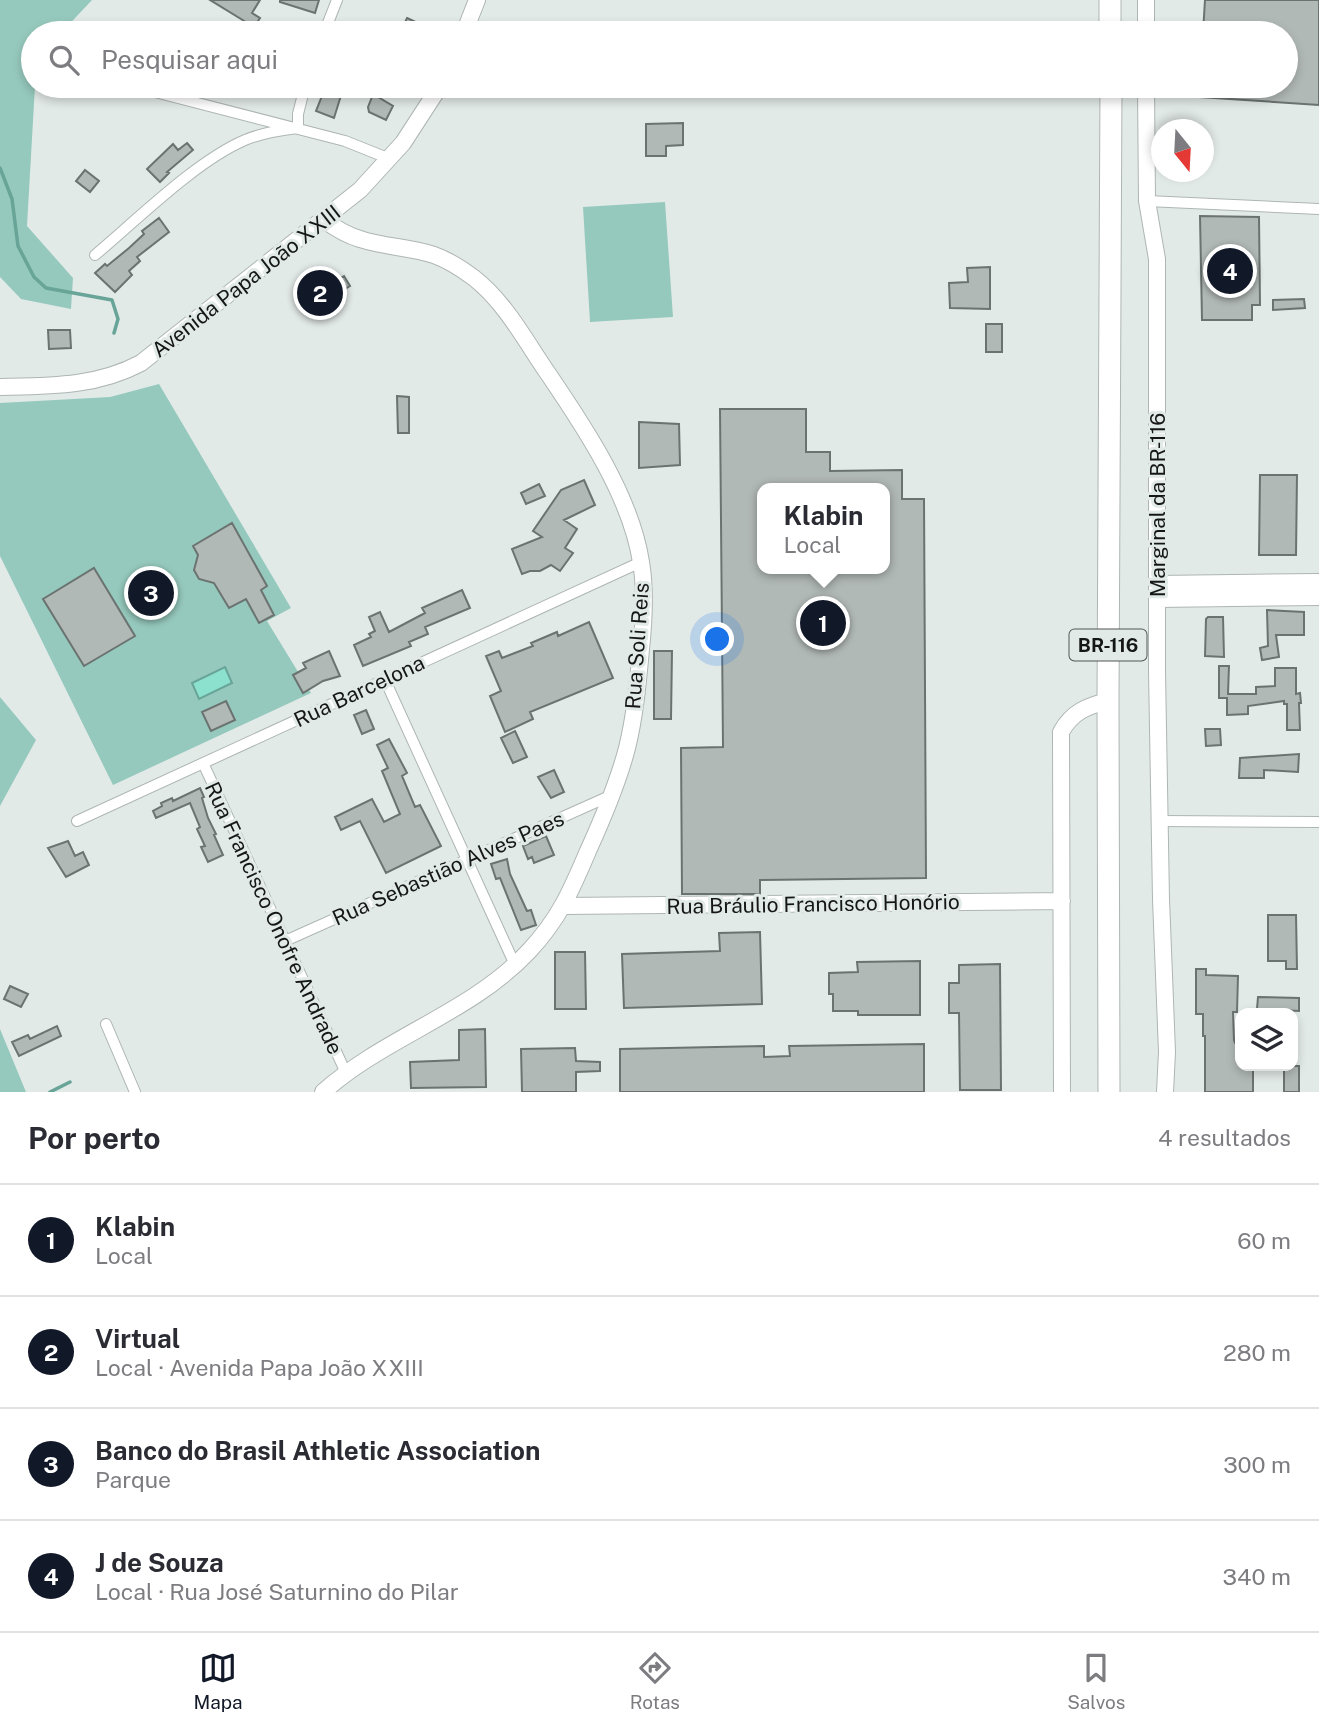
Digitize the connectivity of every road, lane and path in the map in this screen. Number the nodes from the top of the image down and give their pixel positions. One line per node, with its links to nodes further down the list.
1 (337, 0): 5 (street)
2 (477, 0): 6 (street)
3 (1110, 0): 7 (highway)
4 (1146, 0): 8 (street)
5 (329, 21)
6 (469, 21)
7 (1110, 21)
8 (1146, 21)
9 (176, 98): 14 (street)
10 (302, 98): 14 (street)
11 (433, 98): 15 (street, Avenida Papa João XXIII)
12 (1111, 98): 26 (highway, BR-116)
13 (1146, 98): 16 (street, Marginal da BR-116)
14 (298, 128): 15 (street); 19 (street)
15 (390, 159): 18 (street, Avenida Papa João XXIII)
16 (1147, 201): 17 (street); 23 (street, Marginal da BR-116)
17 (1319, 209)
18 (324, 220): 20 (street, Avenida Papa João XXIII); 21 (street, Rua Soli Reis)
19 (96, 255)
20 (0, 387)
21 (641, 562): 25 (street, Rua Barcelona); 28 (street, Rua Soli Reis)
22 (1319, 582): 23 (street)
23 (1157, 592): 24 (street); 30 (street, Marginal da BR-116)
24 (1319, 597)
25 (385, 680): 27 (street, Rua Barcelona); 32 (street)
26 (1108, 701): 33 (street); 42 (highway, BR-116)
27 (203, 763): 29 (street, Rua Barcelona); 35 (street, Rua Francisco Onofre Andrade)
28 (612, 795): 32 (street, Rua Sebastião Alves Paes); 34 (street, Rua Soli Reis)
29 (77, 821)
30 (1160, 821): 31 (street); 43 (street, Marginal da BR-116)
31 (1319, 822)
32 (467, 860): 35 (street, Rua Sebastião Alves Paes); 36 (street)
33 (1062, 901): 34 (street, Rua Bráulio Francisco Honório); 41 (street)
34 (564, 906): 36 (street, Rua Soli Reis)
35 (285, 942): 38 (street, Rua Francisco Onofre Andrade)
36 (515, 965): 38 (street, Rua Soli Reis)
37 (106, 1024): 39 (street)
38 (346, 1073): 40 (street, Rua Soli Reis)
39 (135, 1092)
40 (323, 1092)
41 (1062, 1092)
42 (1109, 1092)
43 (1166, 1092)

